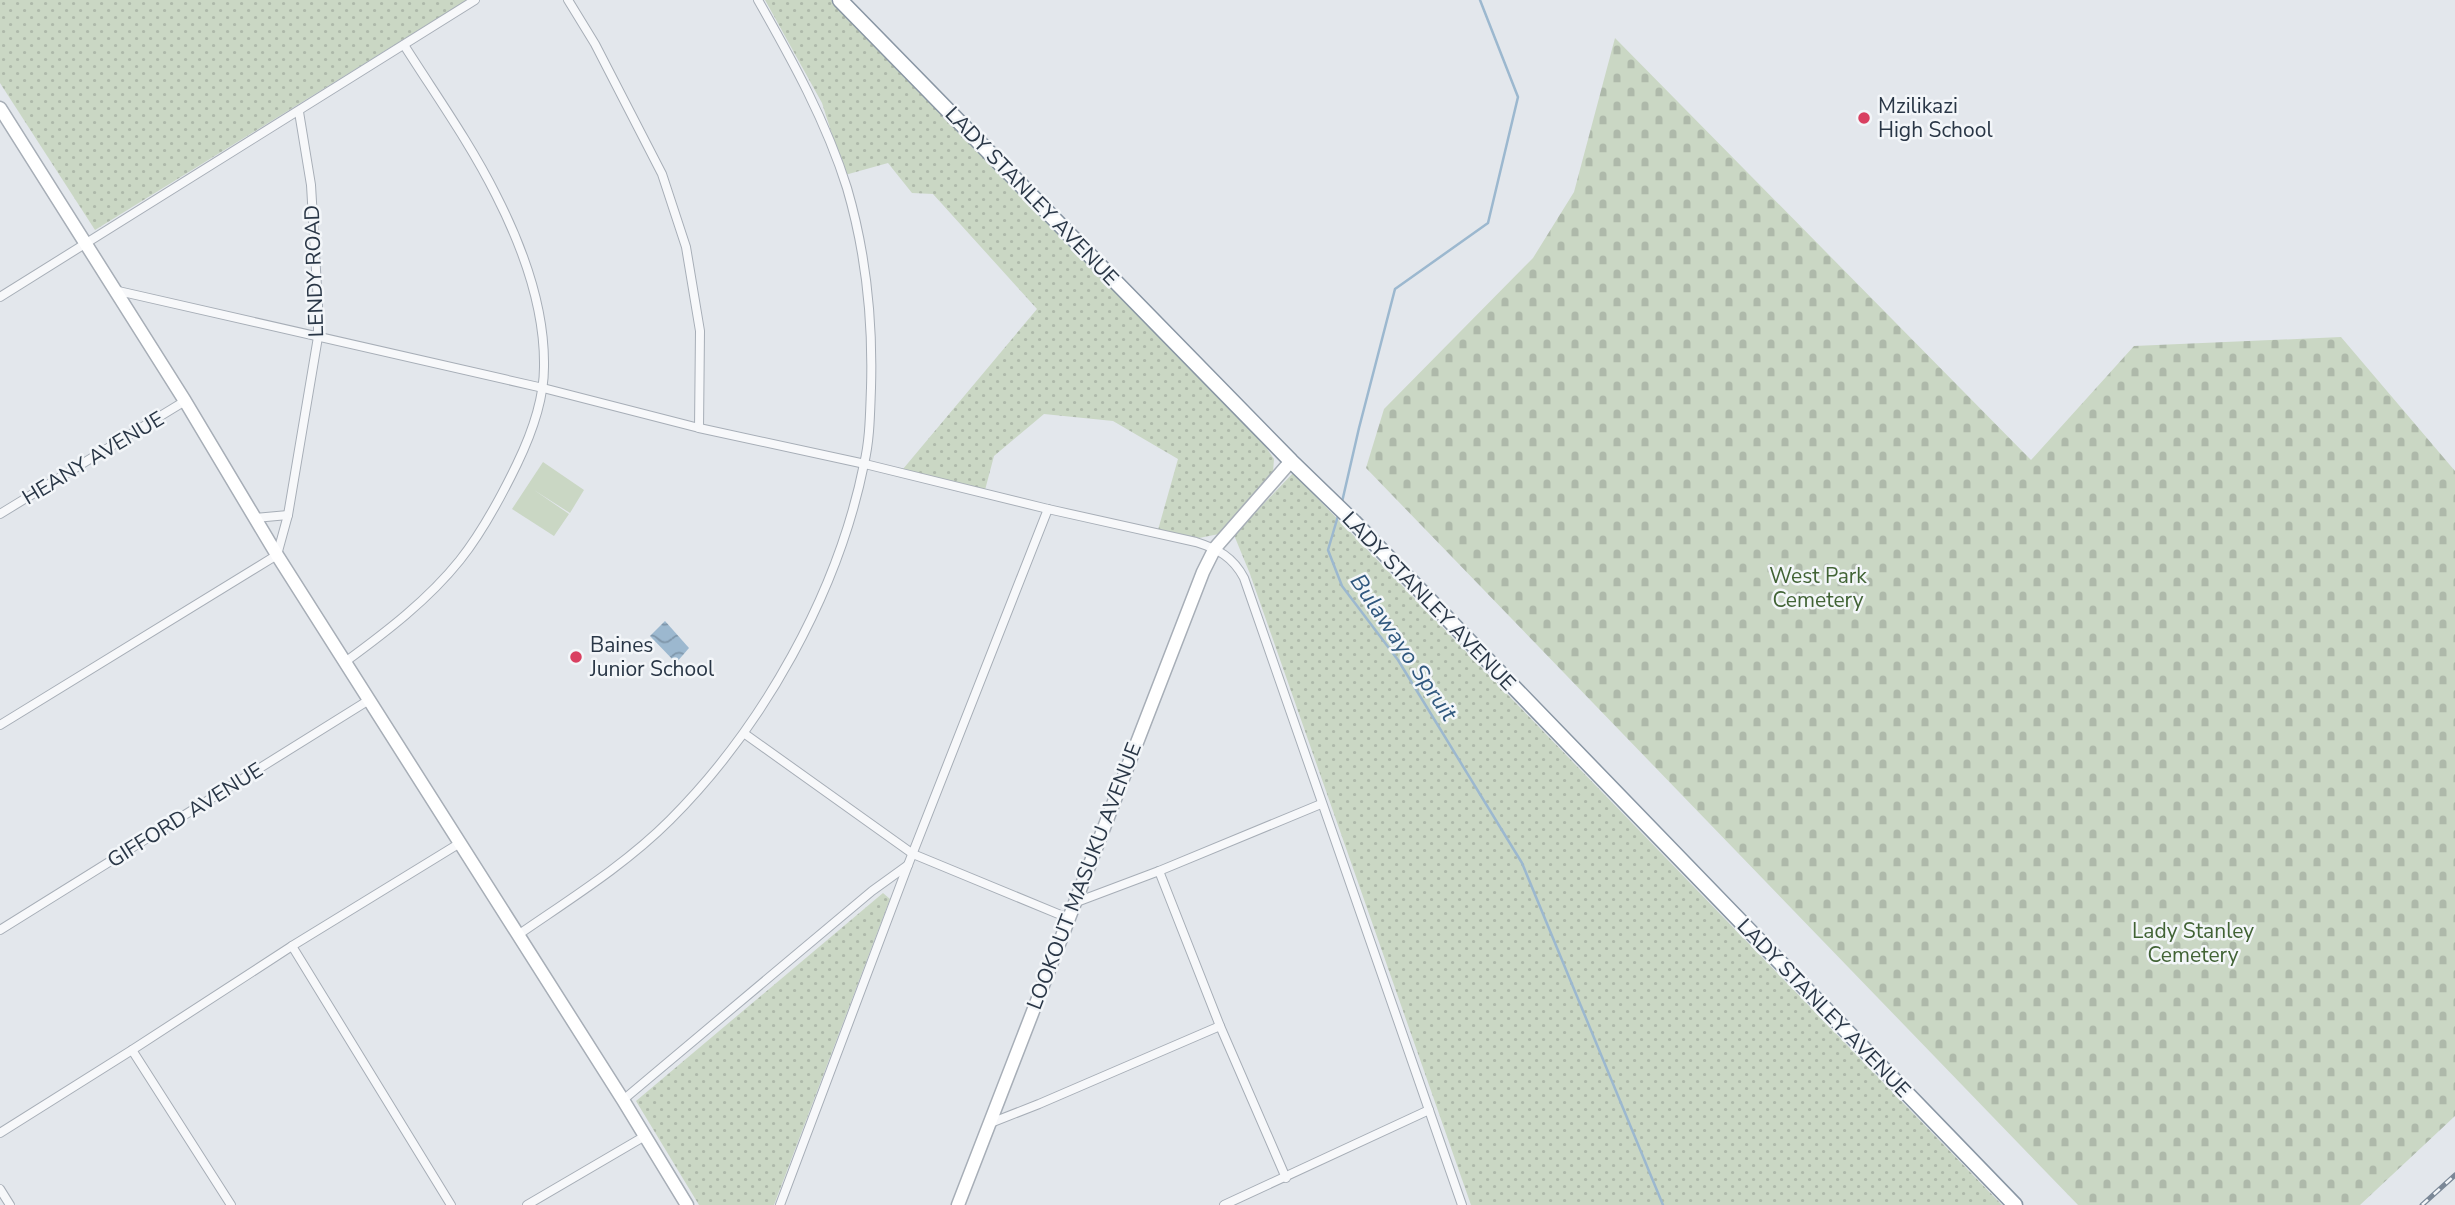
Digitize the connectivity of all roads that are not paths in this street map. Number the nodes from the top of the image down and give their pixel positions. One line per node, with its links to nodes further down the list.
1 (475, 0): 5 (street)
2 (568, 0): 14 (street)
3 (758, 0): 16 (street)
4 (840, 0): 15 (highway, LADY STANLEY AVENUE)
5 (404, 45): 7 (street); 12 (street)
6 (0, 108): 8 (street)
7 (299, 112): 8 (street); 11 (street, LENDY ROAD)
8 (85, 244): 9 (street); 10 (street)
9 (114, 290): 11 (street); 13 (street)
10 (0, 297)
11 (318, 337): 12 (street); 19 (street, LENDY ROAD)
12 (542, 388): 14 (street); 23 (street)
13 (185, 401): 18 (street, HEANY AVENUE); 20 (street)
14 (699, 428): 16 (street)
15 (1291, 461): 21 (street, LOOKOUT MASUKU AVENUE); 55 (highway, LADY STANLEY AVENUE)
16 (865, 464): 17 (street); 26 (street)
17 (1048, 509): 21 (street); 29 (street)
18 (0, 514)
19 (288, 515): 20 (street); 22 (street, LENDY ROAD)
20 (255, 518): 22 (street)
21 (1215, 548): 27 (street); 32 (street, LOOKOUT MASUKU AVENUE)
22 (277, 555): 23 (street); 25 (street)
23 (345, 662): 24 (street)
24 (369, 700): 28 (street); 34 (street, GIFFORD AVENUE)
25 (0, 725)
26 (745, 734): 29 (street); 35 (street)
27 (1321, 804): 31 (street); 40 (street)
28 (460, 843): 35 (street); 36 (street)
29 (913, 853): 30 (street); 33 (street)
30 (908, 864): 39 (street); 51 (street)
31 (1159, 871): 32 (street); 37 (street)
32 (1074, 903): 33 (street, LOOKOUT MASUKU AVENUE)
33 (1068, 918): 41 (street, LOOKOUT MASUKU AVENUE)
34 (0, 930)
35 (518, 936): 39 (street)
36 (292, 946): 38 (street); 48 (street)
37 (1220, 1026): 41 (street); 44 (street)
38 (132, 1050): 42 (street); 47 (street)
39 (623, 1100): 43 (street)
40 (1429, 1110): 44 (street); 54 (street)
41 (988, 1124): 52 (street, LOOKOUT MASUKU AVENUE)
42 (0, 1133)
43 (645, 1136): 49 (street); 50 (street)
44 (1286, 1178): 53 (street)
45 (0, 1189): 46 (street)
46 (10, 1205)
47 (231, 1205)
48 (451, 1205)
49 (527, 1205)
50 (687, 1205)
51 (780, 1205)
52 (958, 1205)
53 (1224, 1205)
54 (1462, 1205)
55 (2015, 1205)

